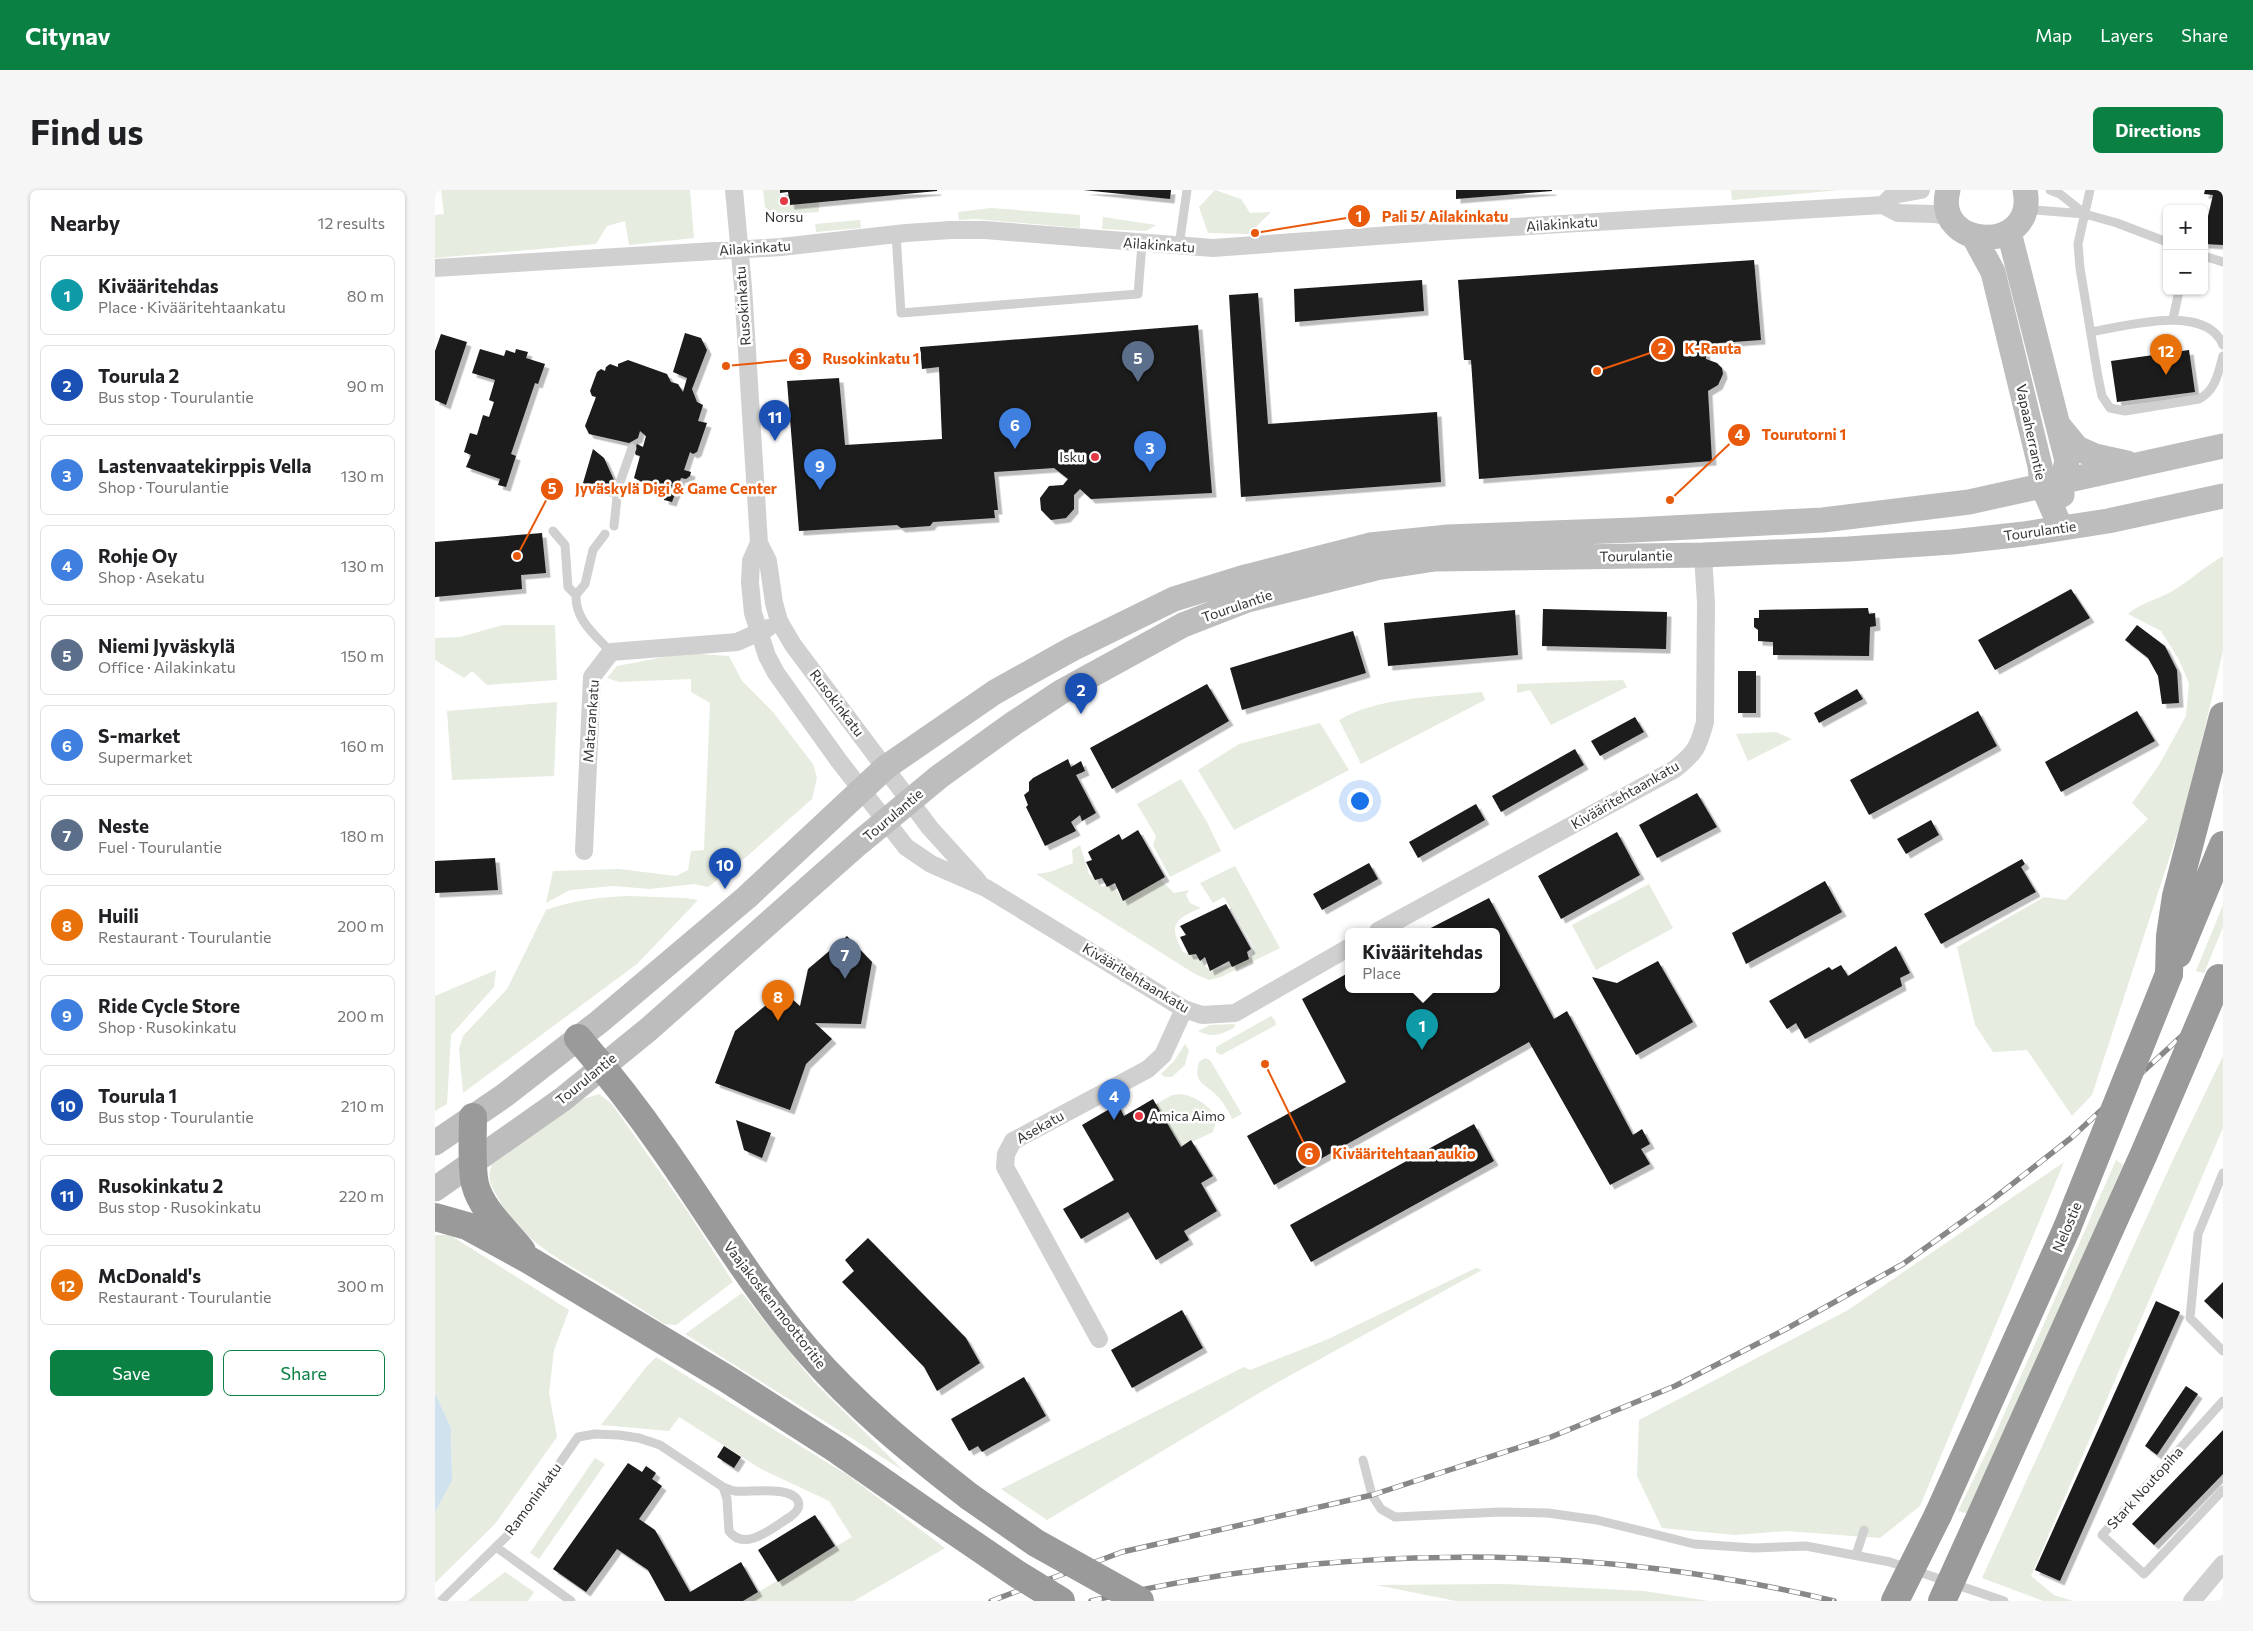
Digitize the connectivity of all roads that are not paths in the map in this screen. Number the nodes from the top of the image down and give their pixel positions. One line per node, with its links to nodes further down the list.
1 (734, 190): 16 (street, Rusokinkatu)
2 (1187, 190): 15 (lane)
3 (1921, 190): 7 (street, Ailakinkatu)
4 (1948, 190): 10 (main road)
5 (2050, 190): 9 (lane)
6 (2090, 190): 9 (lane)
7 (1883, 204): 10 (street, Ailakinkatu); 15 (street, Ailakinkatu)
8 (2019, 212): 9 (lane); 12 (main road); 25 (main road, Vapaaherrantie)
9 (2085, 214): 13 (lane); 22 (lane)
10 (1951, 217): 12 (main road)
11 (896, 234): 14 (street, Ailakinkatu); 14 (lane); 16 (street, Ailakinkatu)
12 (1974, 237): 29 (main road, Vapaaherrantie)
13 (2163, 240)
14 (1142, 244): 15 (street, Ailakinkatu)
15 (1179, 246)
16 (739, 250): 19 (street, Ailakinkatu); 35 (street, Rusokinkatu)
17 (2208, 258): 18 (lane)
18 (2222, 263)
19 (435, 268)
20 (2178, 295): 21 (lane)
21 (2173, 319): 22 (lane); 23 (lane)
22 (2091, 332): 24 (lane)
23 (2223, 345)
24 (2223, 356)
25 (2059, 426): 28 (main road, Vapaaherrantie); 29 (main road, Vapaaherrantie)
26 (2223, 446): 28 (main road, Tourulantie)
27 (632, 448): 31 (lane)
28 (2137, 464): 29 (main road, Tourulantie)
29 (2052, 483): 32 (main road, Vapaaherrantie); 42 (main road, Tourulantie)
30 (2223, 496): 32 (main road, Tourulantie)
31 (614, 526)
32 (2061, 528): 36 (main road, Tourulantie)
33 (553, 531): 37 (lane)
34 (605, 534): 37 (lane)
35 (759, 542): 38 (street, Rusokinkatu); 39 (street, Rusokinkatu)
36 (1703, 554): 44 (main road, Tourulantie); 49 (street, Kivääritehtaankatu)
37 (576, 595): 40 (lane)
38 (779, 620): 39 (street); 42 (street, Rusokinkatu)
39 (759, 634): 40 (street); 43 (street, Rusokinkatu)
40 (611, 652): 47 (street, Matarankatu)
41 (2223, 716): 52 (highway)
42 (886, 767): 43 (main road, Tourulantie); 44 (street, Rusokinkatu)
43 (861, 789): 45 (street, Kivääritehtaankatu); 54 (main road, Tourulantie)
44 (911, 800): 45 (main road, Tourulantie); 48 (street, Kivääritehtaankatu)
45 (886, 820): 48 (street, Kivääritehtaankatu); 55 (main road, Tourulantie)
46 (2223, 846): 52 (highway, Nelostie)
47 (584, 851)
48 (982, 885): 53 (street, Kivääritehtaankatu)
49 (1384, 928)
50 (1345, 950): 53 (street, Kivääritehtaankatu)
51 (2222, 972): 78 (highway, bridge)
52 (2169, 974): 77 (highway, Nelostie, bridge)
53 (1184, 1010): 63 (street, Asekatu)
54 (578, 1038): 55 (highway, Vaajakosken moottoritie); 56 (main road, Tourulantie)
55 (603, 1066): 58 (main road, Tourulantie); 76 (highway, Vaajakosken moottoritie, bridge)
56 (473, 1117): 57 (main road, Tourulantie); 58 (highway)
57 (435, 1142)
58 (474, 1162): 60 (main road, Tourulantie); 62 (highway)
59 (2223, 1173): 64 (lane)
60 (435, 1189)
61 (435, 1217): 62 (highway)
62 (529, 1260): 75 (highway, bridge)
63 (1099, 1339)
64 (2223, 1351)
65 (2223, 1401): 68 (lane, Stark Noutopiha)
66 (1363, 1460): 71 (lane)
67 (723, 1487): 67 (lane); 70 (lane, Ramoninkatu)
68 (2223, 1490)
69 (1864, 1530): 71 (lane)
70 (496, 1547): 73 (lane, Ramoninkatu); 74 (lane)
71 (1856, 1556): 79 (lane)
72 (2223, 1564): 80 (street)
73 (441, 1601)
74 (571, 1601)
75 (1061, 1601)
76 (1140, 1601)
77 (1895, 1601)
78 (1942, 1601)
79 (2004, 1601)
80 (2192, 1601)

